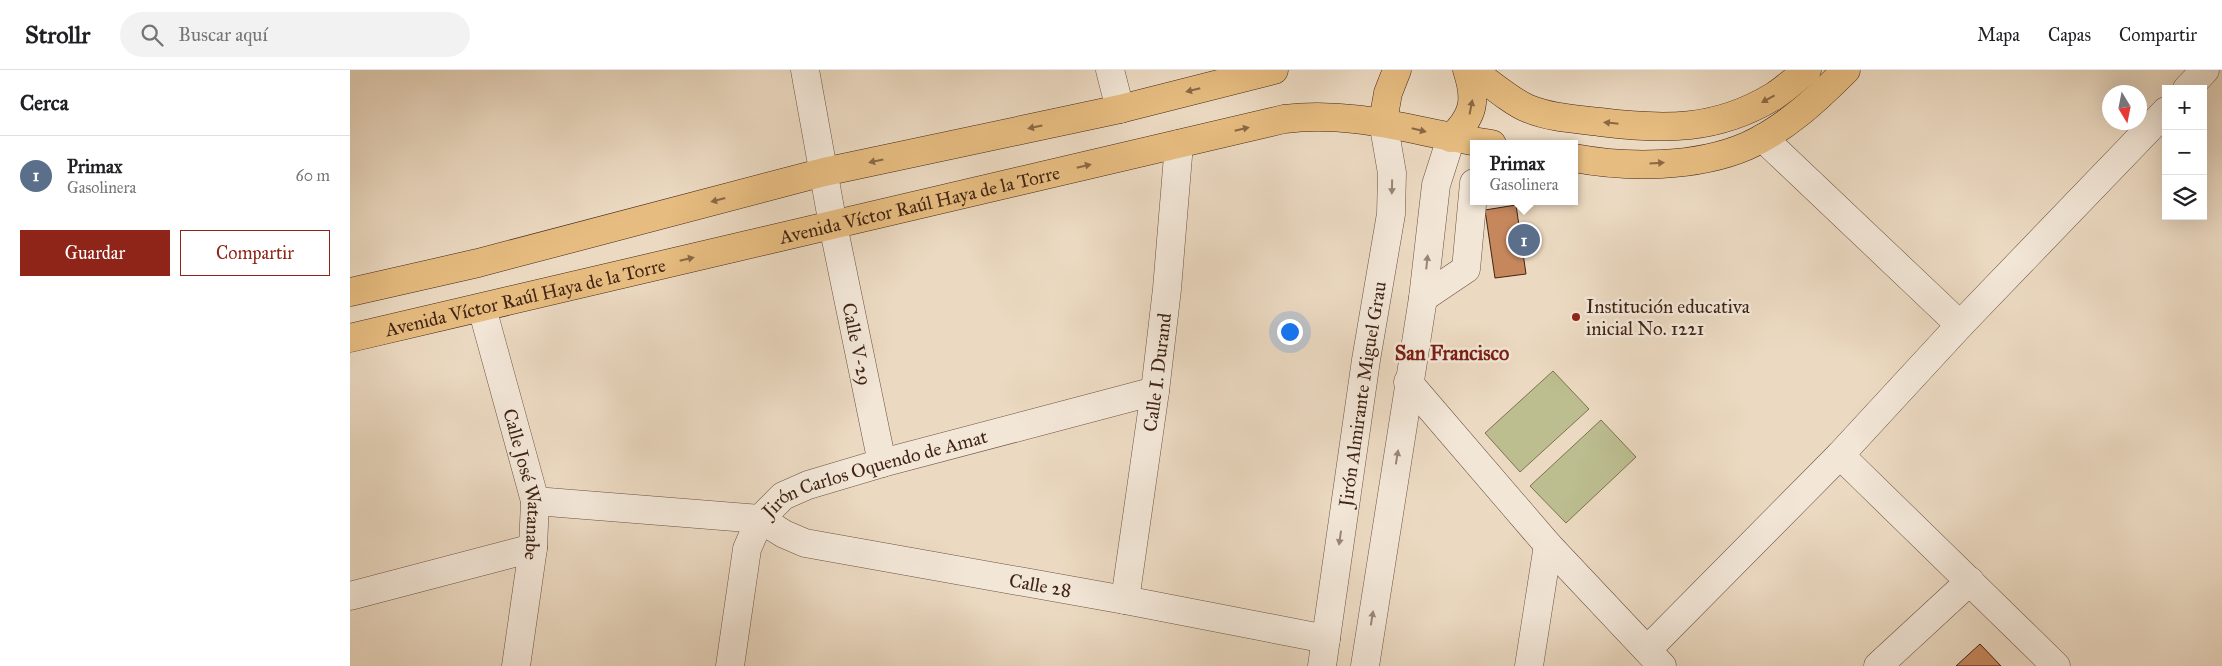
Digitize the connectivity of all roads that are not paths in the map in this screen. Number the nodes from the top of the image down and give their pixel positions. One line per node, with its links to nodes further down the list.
1 (804, 70): 19 (street, Calle V-29)
2 (1110, 70): 11 (street)
3 (1274, 70): 11 (main road, one-way to 11)
4 (1397, 70): 13 (main road)
5 (1467, 70): 14 (main road, one-way to 5)
6 (1472, 70): 7 (main road, one-way to 6)
7 (1806, 70)
8 (1846, 70): 15 (main road)
9 (2206, 70): 10 (street)
10 (2191, 85)
11 (1120, 109): 19 (main road, one-way to 19)
12 (2162, 115): 26 (street)
13 (1383, 121): 14 (main road, Avenida Víctor Raúl Haya de la Torre, one-way to 14); 17 (main road, Avenida Víctor Raúl Haya de la Torre, one-way to 13); 39 (street, Jirón Almirante Miguel Grau, one-way to 39)
14 (1451, 138): 16 (main road, Avenida Víctor Raúl Haya de la Torre); 20 (street); 24 (street, one-way to 14)
15 (1762, 138): 18 (main road, one-way to 15); 26 (street)
16 (1470, 141)
17 (1179, 144): 22 (main road, Avenida Víctor Raúl Haya de la Torre, one-way to 17); 29 (street, Calle I. Durand)
18 (1578, 159)
19 (824, 172): 22 (street, Calle V-29); 23 (main road, one-way to 23)
20 (1470, 174)
21 (1472, 205): 24 (street)
22 (833, 225): 25 (main road, Avenida Víctor Raúl Haya de la Torre, one-way to 22); 31 (street, Calle V-29)
23 (350, 292)
24 (1423, 298): 28 (street)
25 (482, 308): 27 (main road, Avenida Víctor Raúl Haya de la Torre); 32 (street, Calle José Watanabe)
26 (1960, 325): 30 (street)
27 (350, 338)
28 (1408, 382): 34 (street); 44 (street, one-way to 28)
29 (1155, 391): 31 (street, Jirón Carlos Oquendo de Amat); 38 (street, Calle I. Durand)
30 (1840, 455): 36 (street); 40 (street)
31 (882, 463): 33 (street, Jirón Carlos Oquendo de Amat)
32 (535, 501): 33 (street, Jirón Carlos Oquendo de Amat); 35 (street, Calle José Watanabe)
33 (760, 519): 38 (street, Calle 28); 42 (street)
34 (1548, 545): 40 (street); 45 (street)
35 (533, 548): 37 (street); 41 (street, Calle José Watanabe)
36 (1970, 582): 46 (street); 47 (street)
37 (350, 596)
38 (1125, 600): 39 (street, Calle 28)
39 (1326, 639): 43 (street, Jirón Almirante Miguel Grau)
40 (1655, 658)
41 (516, 666)
42 (730, 666)
43 (1322, 666)
44 (1365, 666)
45 (1529, 666)
46 (1878, 666)
47 (2056, 666)

